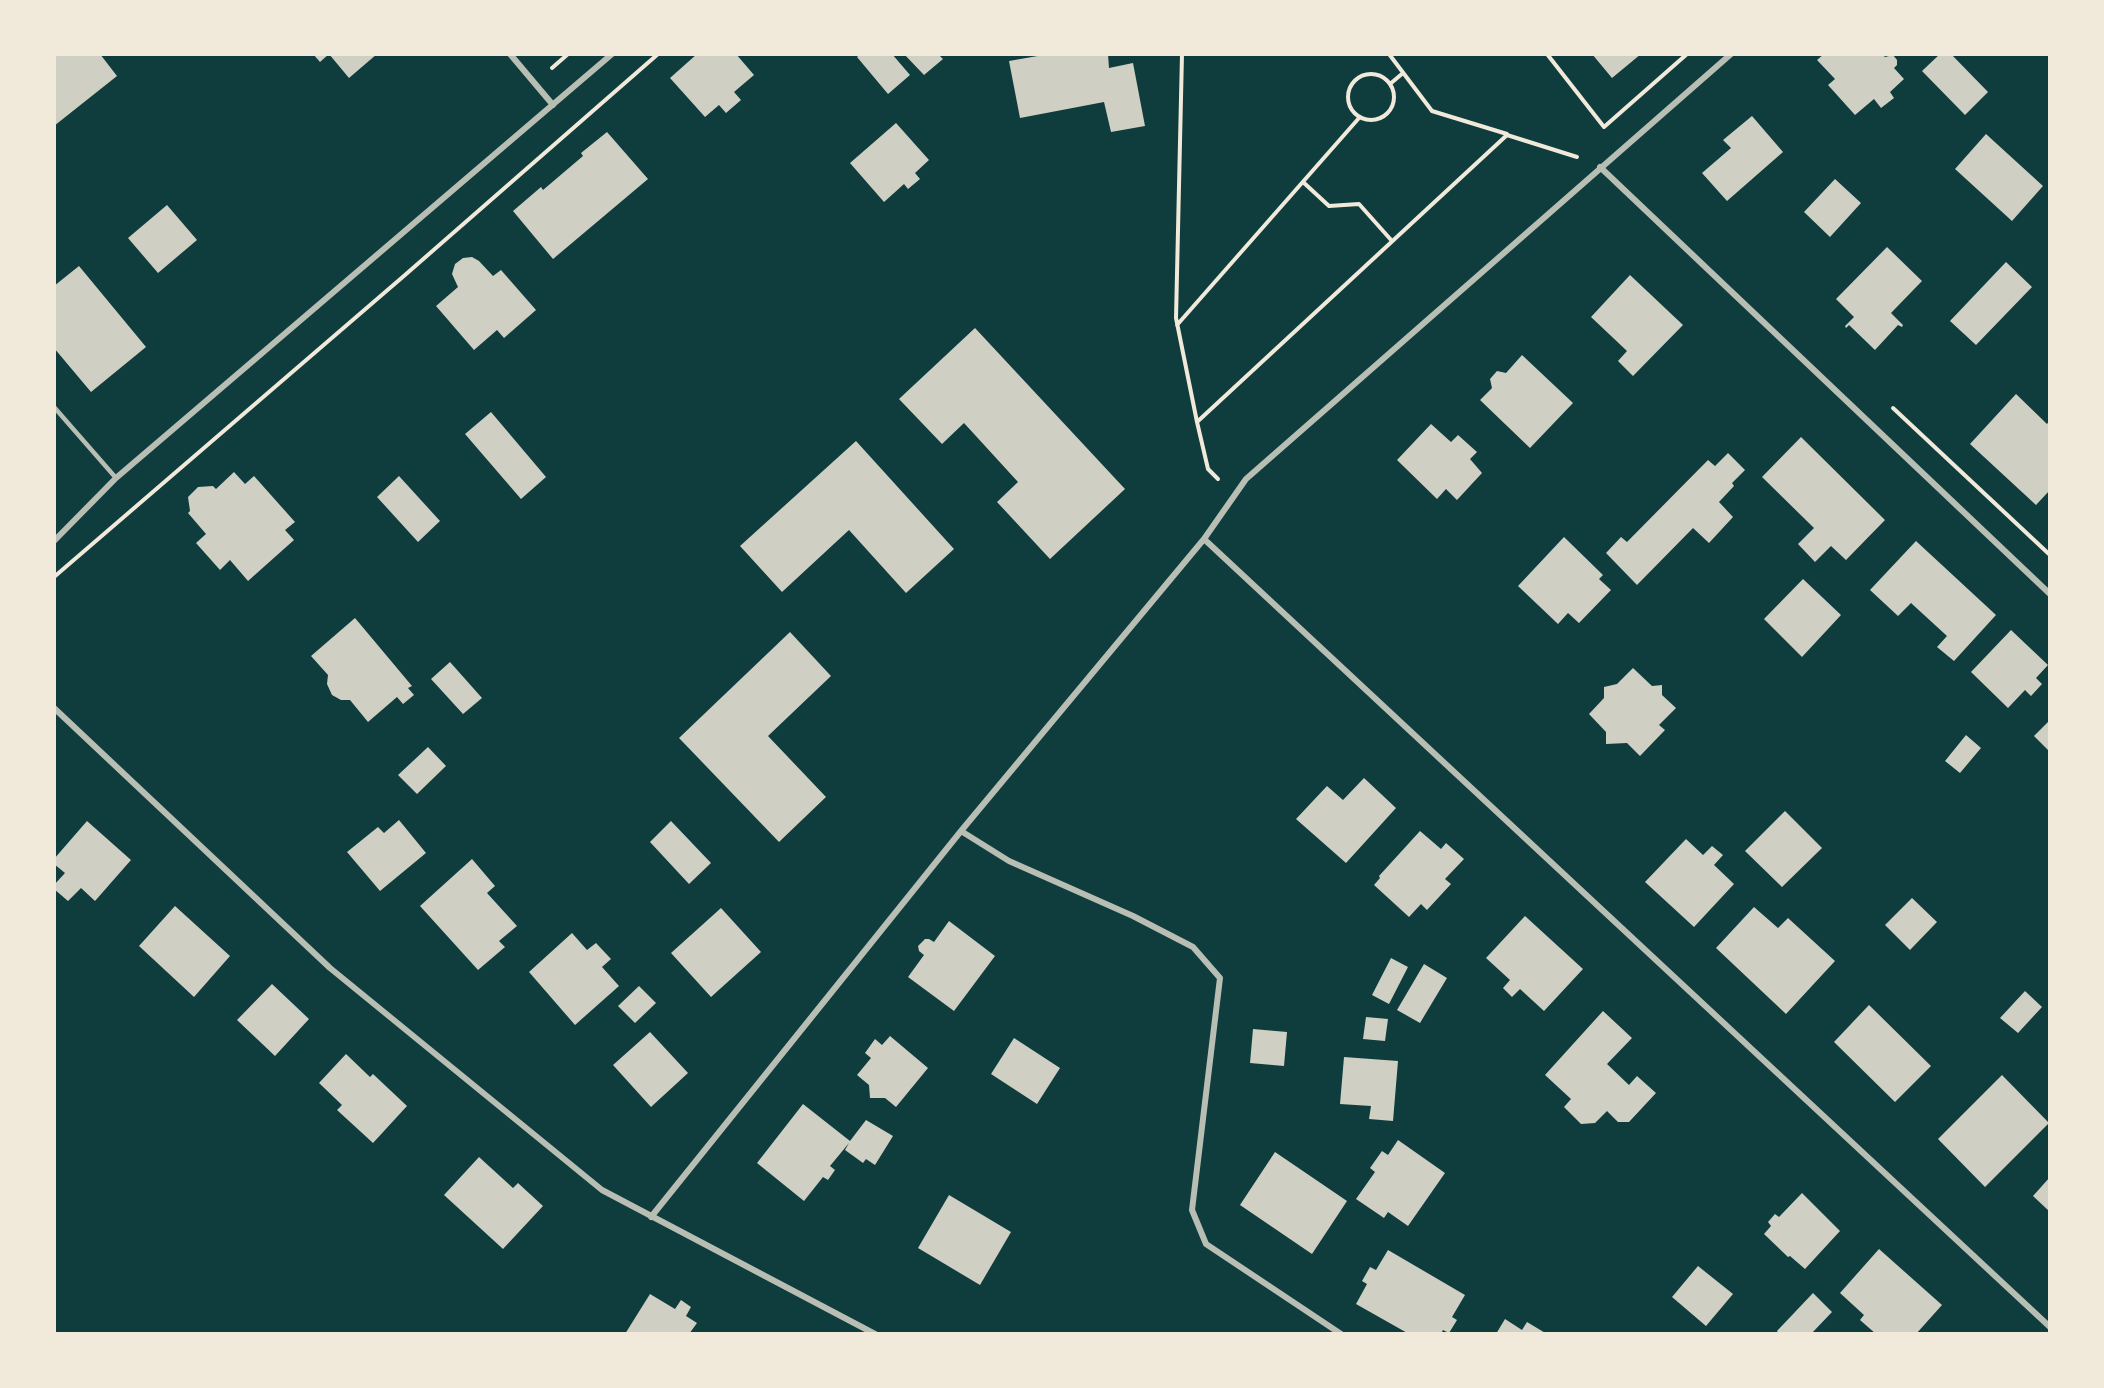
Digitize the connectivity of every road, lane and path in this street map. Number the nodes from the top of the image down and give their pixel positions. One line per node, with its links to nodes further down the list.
1 (510, 54): 13 (street)
2 (568, 54): 10 (path)
3 (612, 54): 13 (street)
4 (658, 54): 26 (path)
5 (1182, 54): 19 (path)
6 (1389, 54): 11 (path)
7 (1547, 54): 8 (path)
8 (1687, 54)
9 (1731, 54): 16 (street)
10 (550, 70)
11 (1403, 73): 12 (path); 15 (path)
12 (1390, 84): 14 (path); 14 (path)
13 (554, 105): 22 (street)
14 (1359, 118): 17 (path)
15 (1508, 135): 16 (path); 18 (path)
16 (1600, 167): 23 (street); 27 (street)
17 (1303, 182): 18 (path); 19 (path)
18 (1392, 241): 21 (path)
19 (1177, 325): 21 (path)
20 (54, 407): 22 (lane)
21 (1197, 422): 23 (path)
22 (116, 478): 25 (street)
23 (1234, 495): 24 (street)
24 (1204, 539): 29 (street); 31 (street)
25 (54, 541)
26 (54, 577)
27 (2050, 594)
28 (54, 708): 30 (street)
29 (961, 831): 30 (street); 33 (street)
30 (651, 1217): 32 (street)
31 (2050, 1326)
32 (875, 1334)
33 (1341, 1334)

